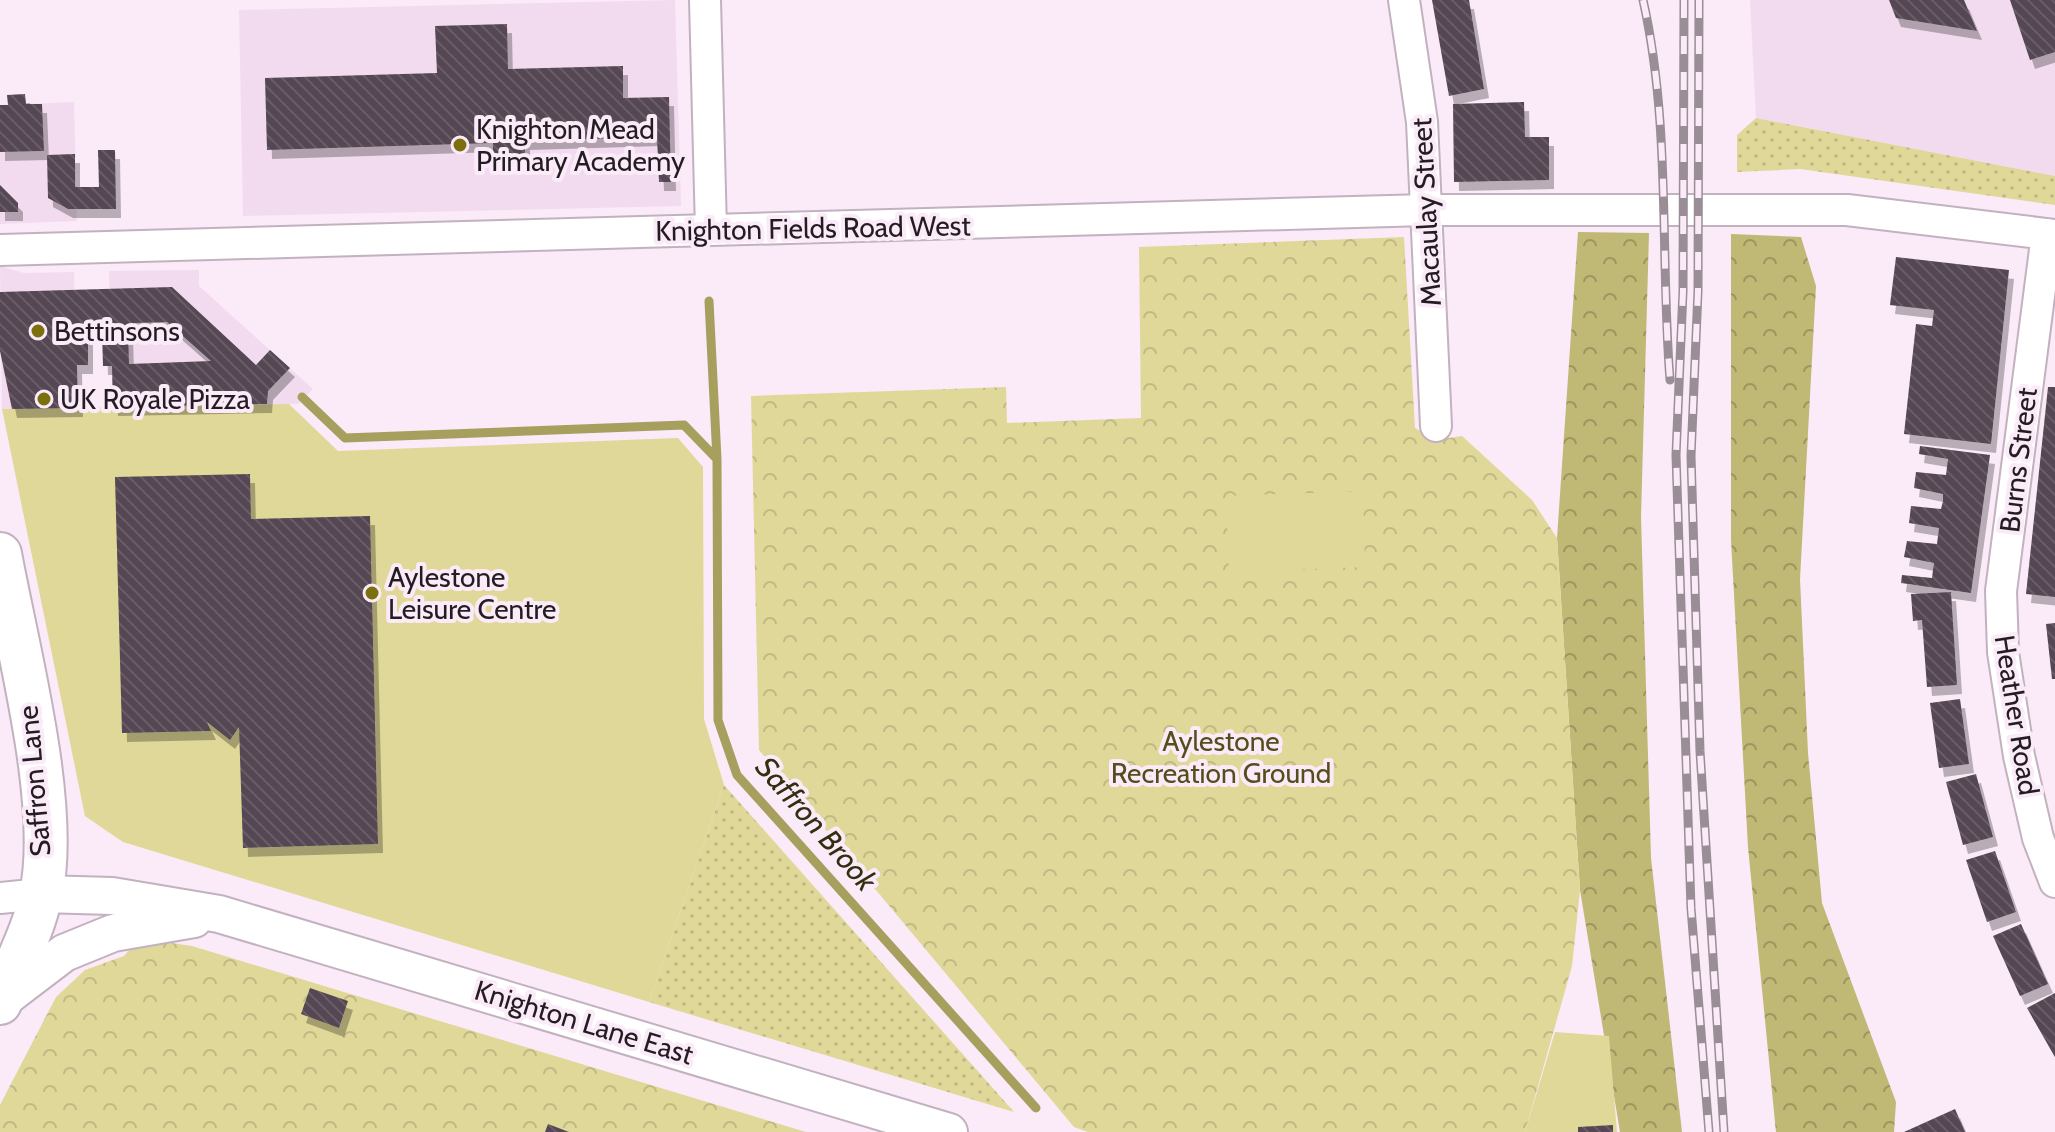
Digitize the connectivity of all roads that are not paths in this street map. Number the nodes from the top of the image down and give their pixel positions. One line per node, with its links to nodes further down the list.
1 (705, 0): 4 (street)
2 (1404, 0): 3 (street, Macaulay Street)
3 (1426, 210): 4 (street, Knighton Fields Road West); 5 (street, Knighton Fields Road West); 7 (street, Macaulay Street)
4 (711, 230): 6 (street, Knighton Fields Road West)
5 (2051, 234): 9 (street, Burns Street)
6 (0, 250)
7 (1436, 426)
8 (0, 554): 11 (main road, Saffron Lane)
9 (2001, 591): 10 (street, Heather Road)
10 (2055, 882)
11 (41, 894): 12 (street); 13 (street, Knighton Lane East); 14 (main road, Saffron Lane)
12 (0, 898)
13 (219, 914): 14 (street, Knighton Lane East); 15 (street, Knighton Lane East)
14 (0, 1002)
15 (949, 1132)

